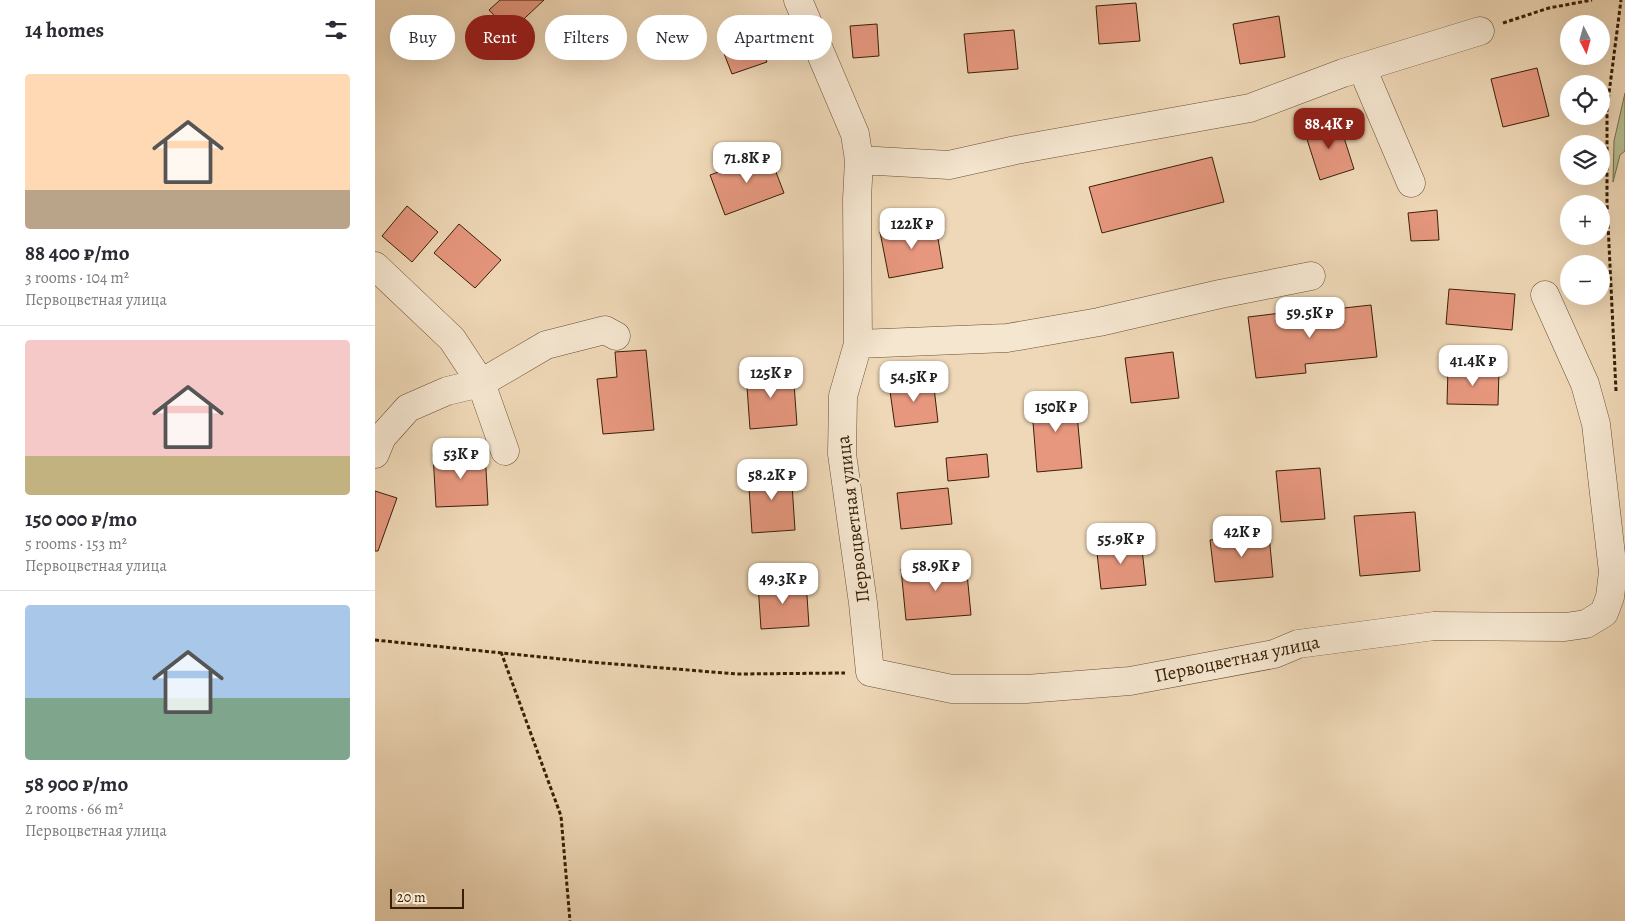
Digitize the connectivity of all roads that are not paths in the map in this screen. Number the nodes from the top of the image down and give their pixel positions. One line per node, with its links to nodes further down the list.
1 (798, 0): 4 (street, Первоцветная улица)
2 (1480, 31): 3 (street)
3 (1362, 68): 4 (street); 5 (street)
4 (859, 160): 10 (street, Первоцветная улица)
5 (1411, 183)
6 (375, 266): 11 (street)
7 (1311, 276): 10 (street)
8 (1545, 295): 10 (street, Первоцветная улица)
9 (615, 336): 11 (street)
10 (858, 344)
11 (481, 383): 12 (street); 13 (street)
12 (505, 451)
13 (375, 454)

